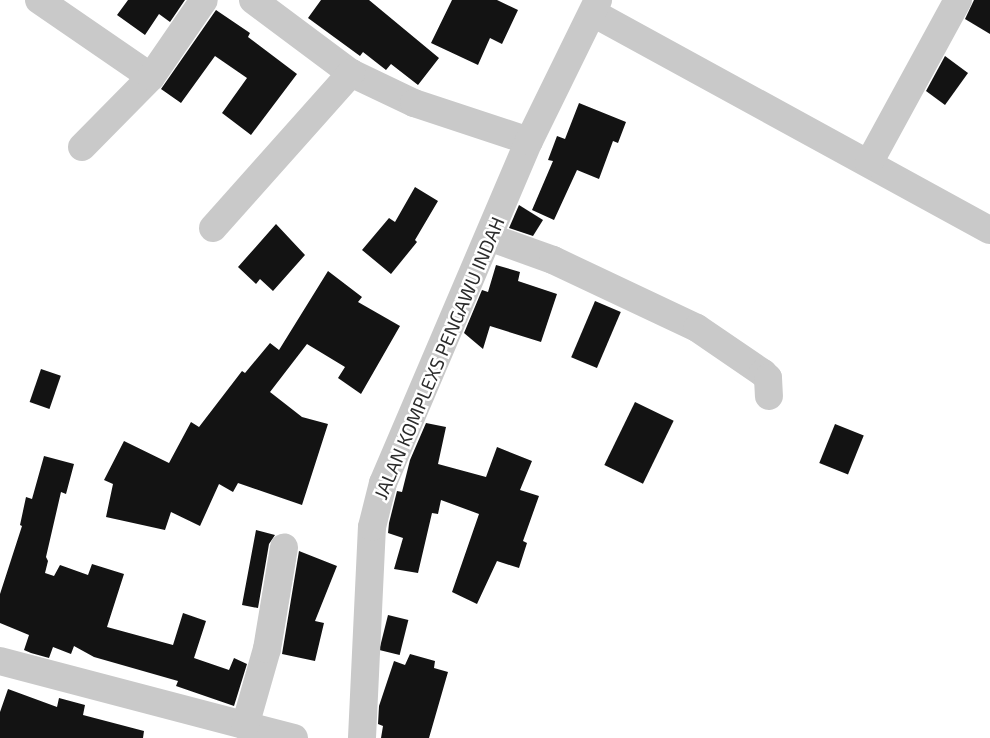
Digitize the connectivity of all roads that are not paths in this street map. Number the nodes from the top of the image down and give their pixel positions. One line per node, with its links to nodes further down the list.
1 (38, 0): 7 (street)
2 (204, 0): 7 (street)
3 (253, 0): 6 (street)
4 (958, 0): 10 (street)
5 (596, 7): 8 (street, JALAN KOMPLEXS PENGAWU INDAH); 10 (street)
6 (350, 73): 8 (street); 11 (street)
7 (151, 77): 9 (street)
8 (529, 141): 13 (street, JALAN KOMPLEXS PENGAWU INDAH)
9 (82, 147)
10 (869, 163): 12 (street)
11 (213, 228)
12 (990, 230)
13 (489, 237): 14 (street); 19 (street, JALAN KOMPLEXS PENGAWU INDAH)
14 (769, 396)
15 (284, 547): 17 (street)
16 (0, 661): 17 (street)
17 (245, 726): 18 (street)
18 (294, 738)
19 (362, 738)

